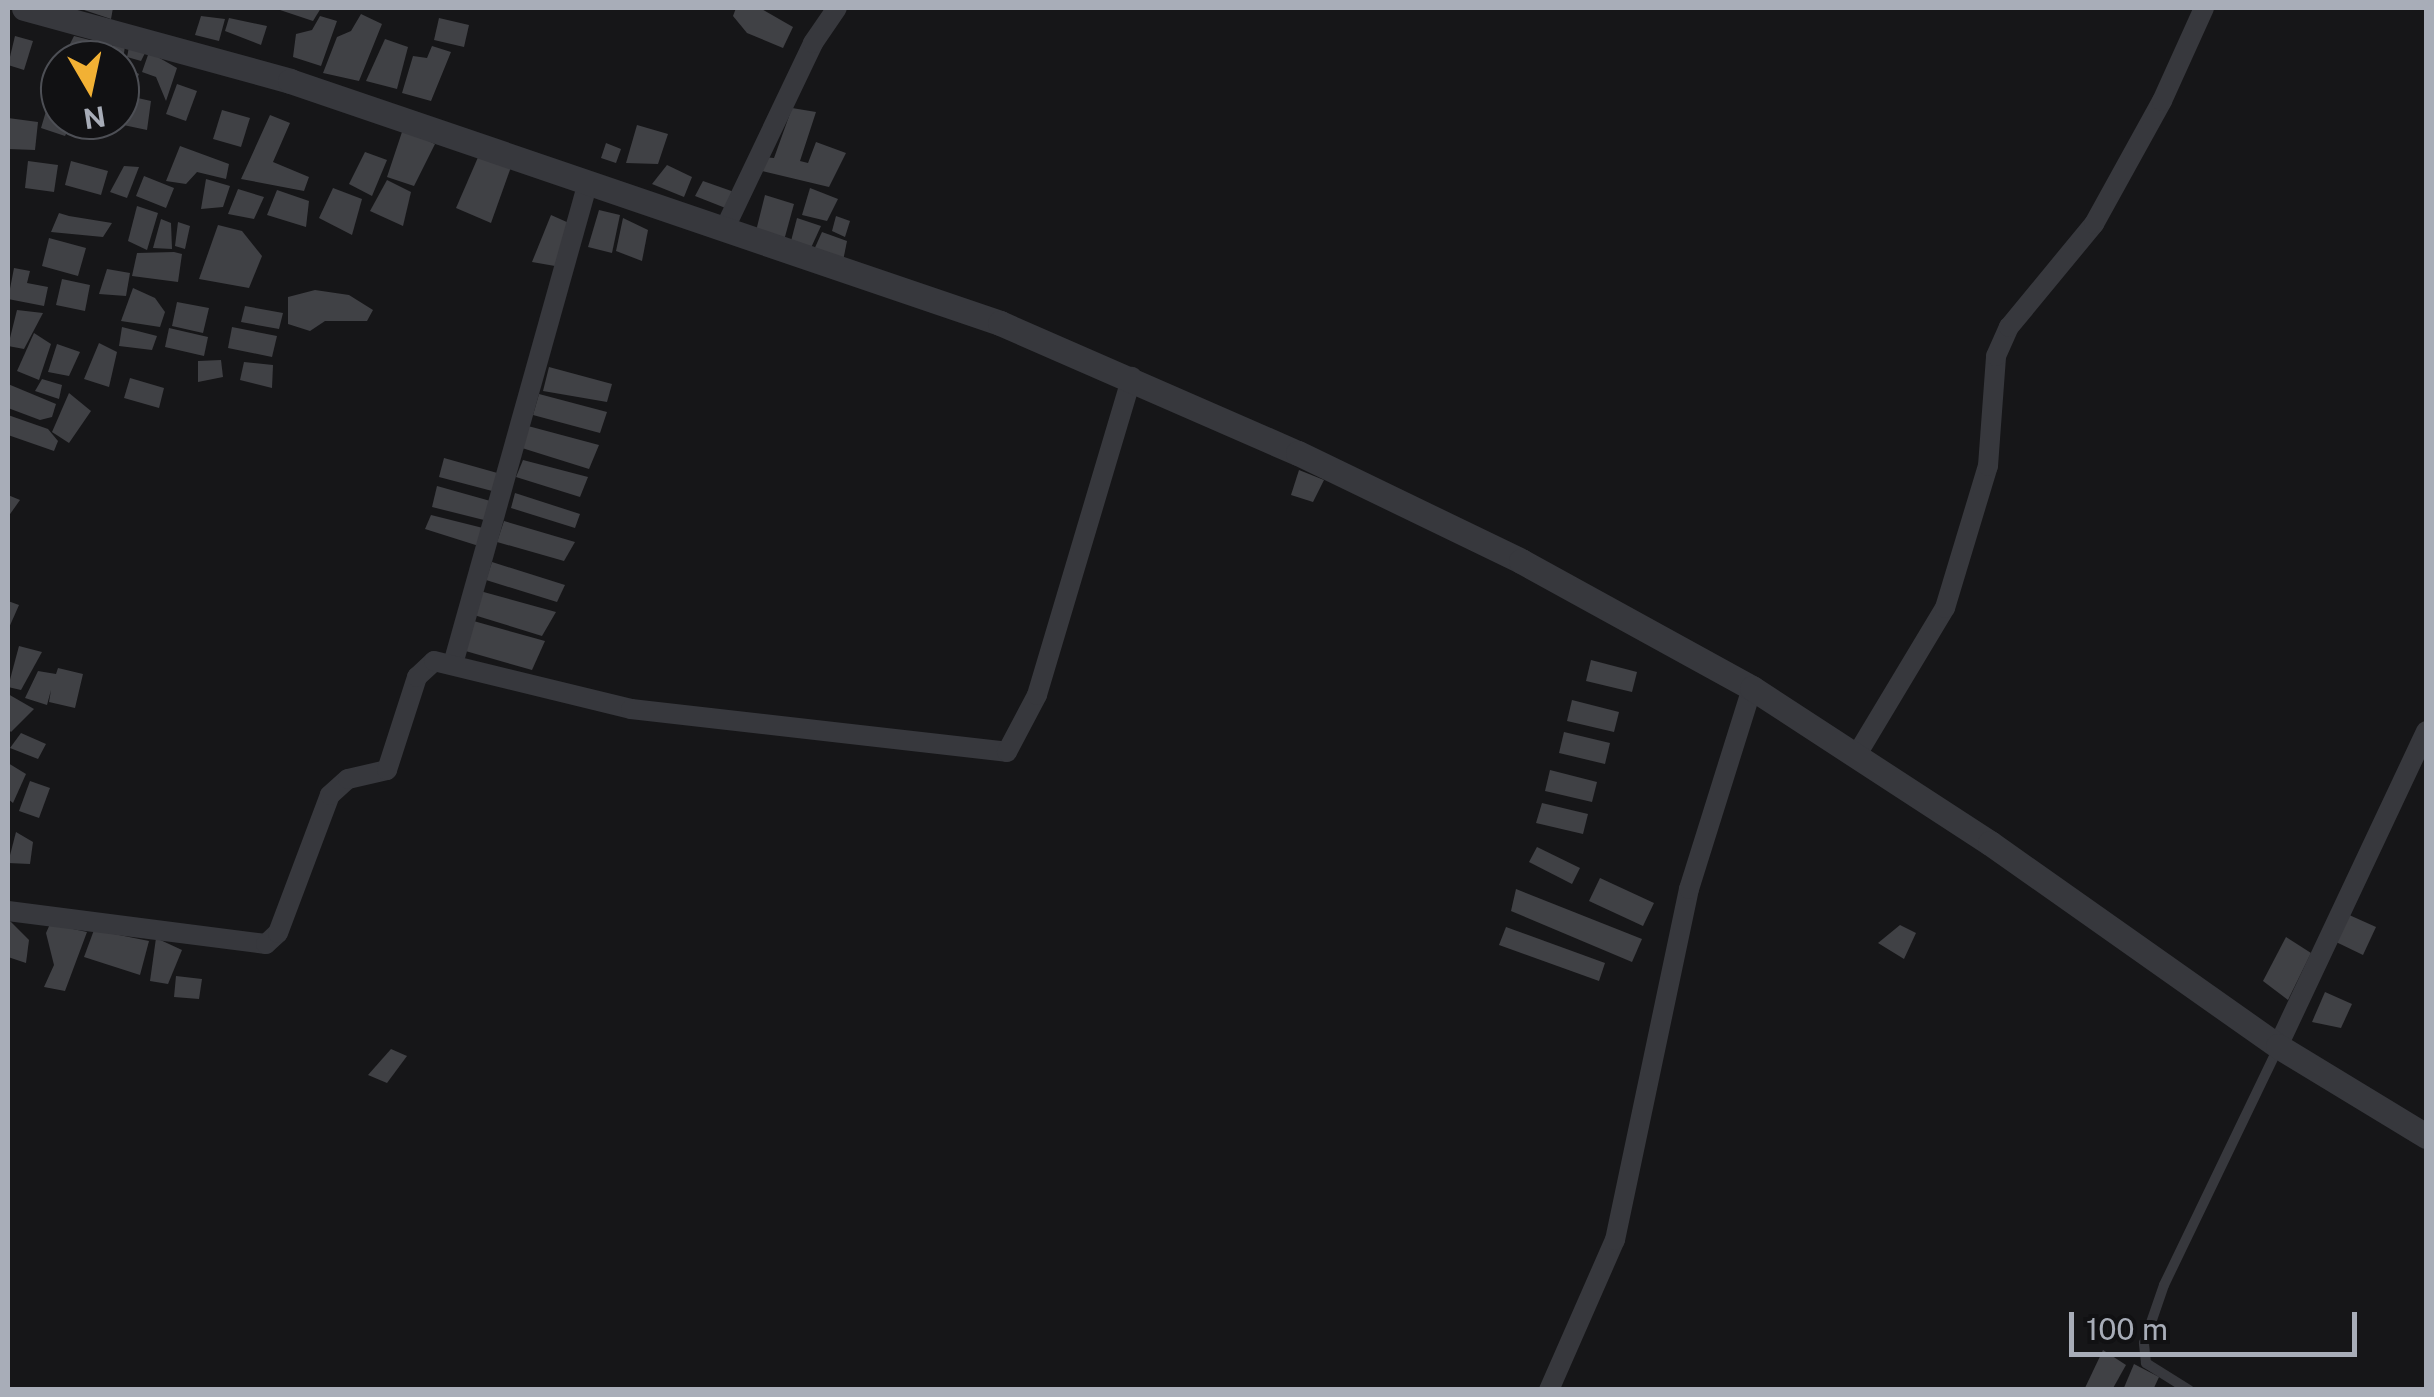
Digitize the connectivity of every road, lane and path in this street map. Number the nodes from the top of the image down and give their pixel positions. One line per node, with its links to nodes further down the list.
1 (24, 8): 4 (street)
2 (2204, 8): 10 (street)
3 (830, 10): 5 (street)
4 (588, 182): 5 (street); 7 (street)
5 (724, 230): 6 (street)
6 (1132, 377): 7 (street); 8 (street)
7 (452, 664): 11 (street)
8 (1752, 688): 10 (street); 14 (street)
9 (2426, 731): 12 (street)
10 (1856, 756): 12 (street)
11 (8, 910)
12 (2278, 1046): 13 (street); 15 (lane)
13 (2426, 1136)
14 (1549, 1390)
15 (2189, 1390)

